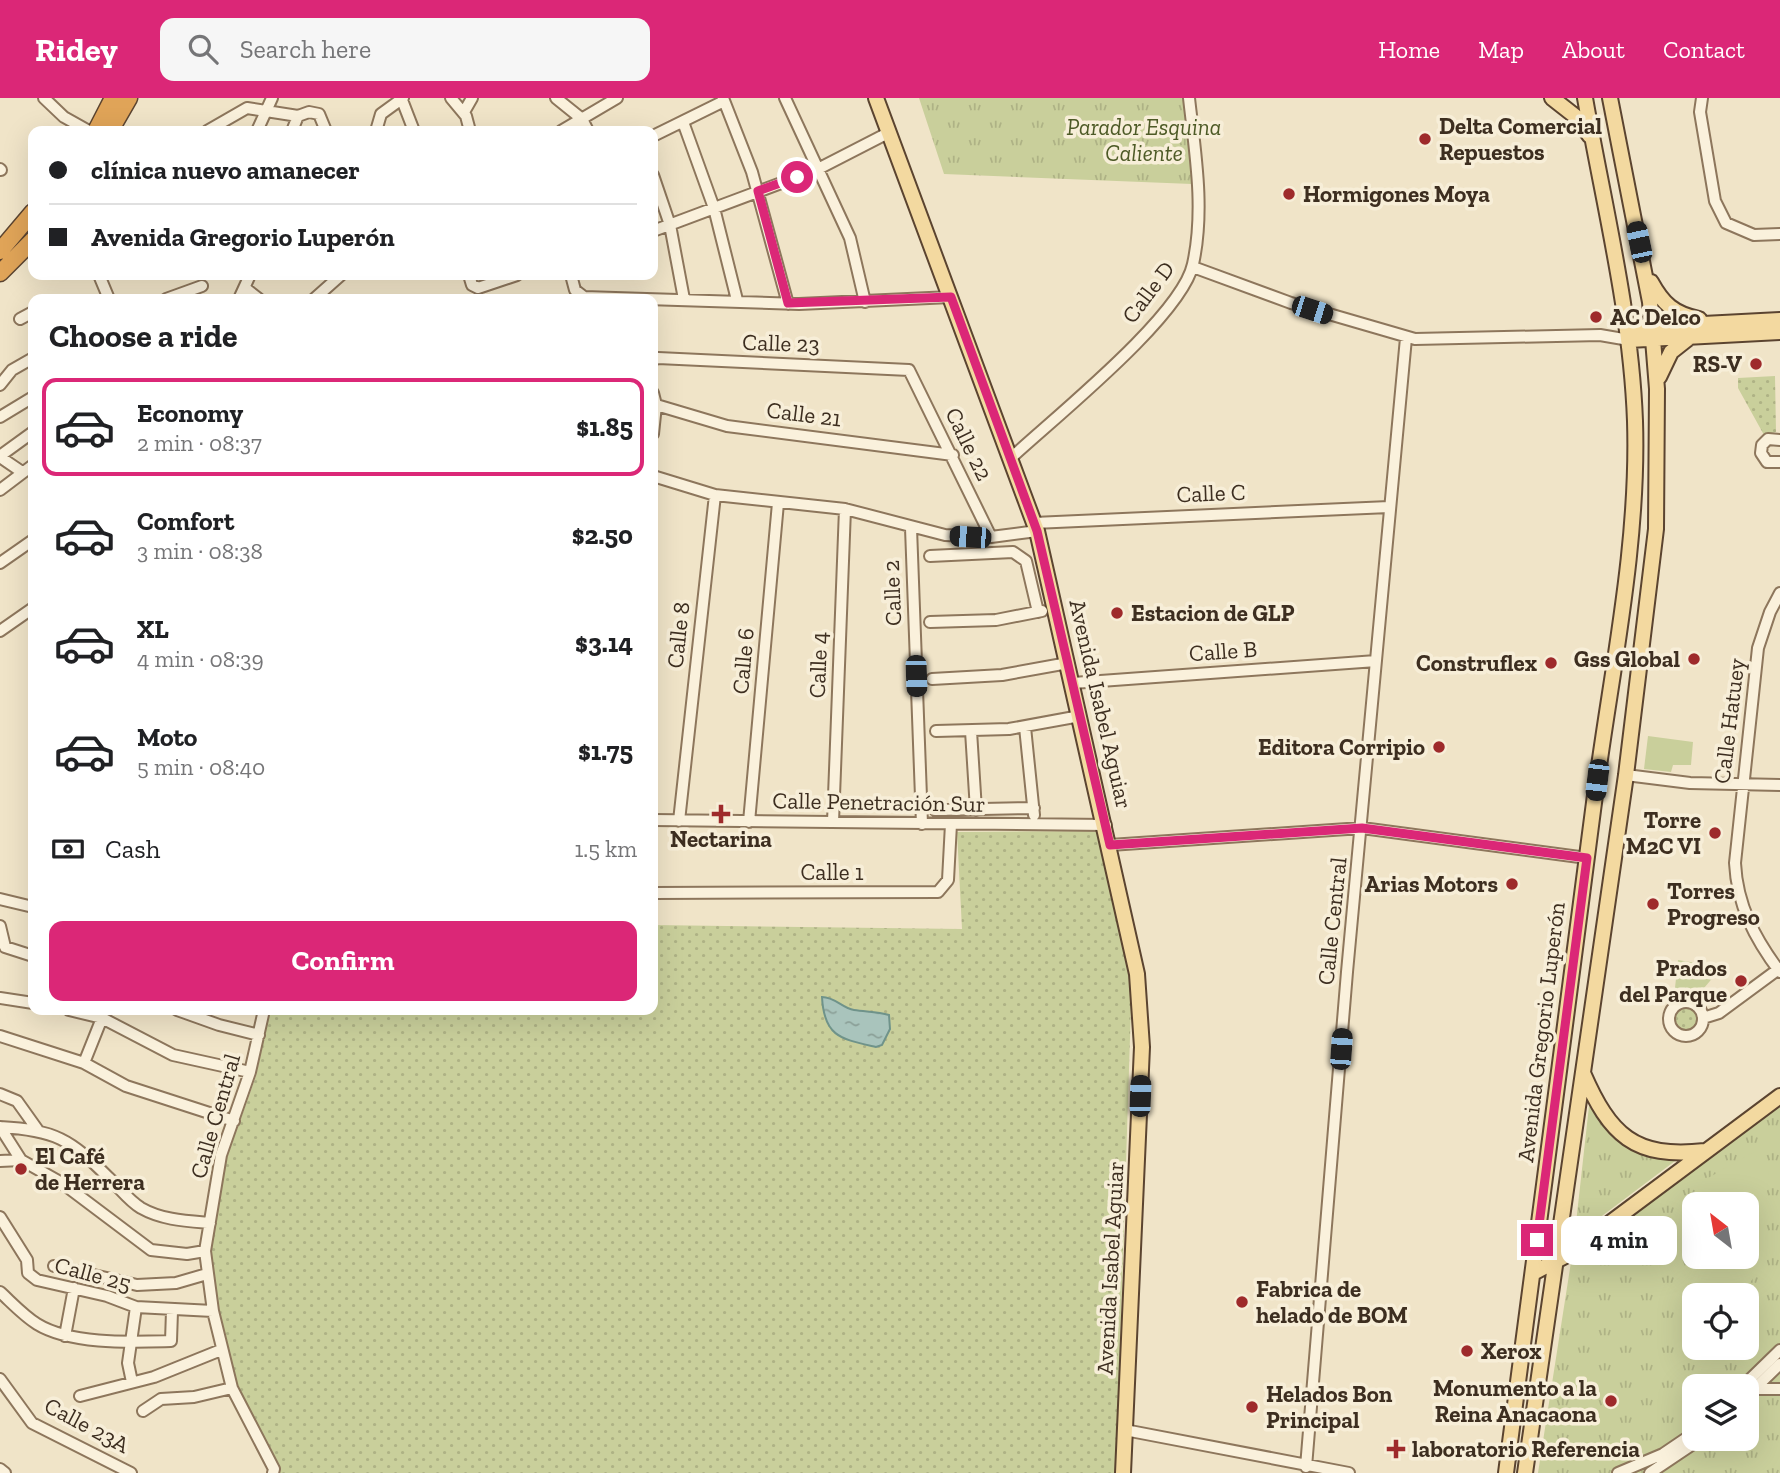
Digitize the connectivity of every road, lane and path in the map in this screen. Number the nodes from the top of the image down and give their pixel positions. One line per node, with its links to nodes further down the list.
1 (44, 98): 23 (street)
2 (113, 98): 24 (highway)
3 (129, 98): 25 (highway)
4 (272, 98): 18 (street)
5 (451, 98): 19 (street)
6 (472, 98): 19 (street)
7 (556, 98): 21 (street)
8 (617, 98): 21 (street)
9 (785, 98): 38 (street)
10 (876, 98): 35 (main road, Avenida Isabel Aguiar)
11 (1189, 98): 49 (street, Calle D)
12 (1552, 98): 37 (main road)
13 (1585, 98): 37 (main road, Avenida Gregorio Luperón)
14 (1702, 98): 45 (street)
15 (402, 99): 30 (street); 31 (street)
16 (724, 99): 22 (street); 40 (street)
17 (1612, 99): 48 (main road, Avenida Gregorio Luperón)
18 (266, 111): 20 (street); 26 (street); 27 (street)
19 (464, 112): 32 (street)
20 (298, 116): 28 (street); 29 (street)
21 (582, 119): 33 (street); 34 (street)
22 (683, 122): 36 (street); 41 (street)
23 (80, 126)
24 (99, 126)
25 (113, 126)
26 (216, 126)
27 (259, 126)
28 (294, 126)
29 (324, 126)
30 (377, 126)
31 (412, 126)
32 (468, 126)
33 (570, 126)
34 (586, 126)
35 (888, 133): 38 (street); 61 (main road, Avenida Isabel Aguiar)
36 (658, 134)
37 (1592, 139): 73 (main road, Avenida Gregorio Luperón)
38 (816, 170): 40 (street); 65 (street)
39 (658, 190): 43 (street)
40 (758, 191): 41 (street); 66 (street)
41 (714, 208): 43 (street); 64 (street)
42 (28, 218): 47 (highway)
43 (670, 225): 44 (street); 63 (street)
44 (658, 230)
45 (1780, 234)
46 (28, 245): 50 (highway)
47 (0, 251)
48 (1644, 266): 70 (main road); 72 (main road, Avenida Gregorio Luperón)
49 (1193, 267): 75 (street); 88 (street, Calle D)
50 (0, 273)
51 (248, 280): 56 (street)
52 (335, 280): 60 (street)
53 (470, 280): 54 (street)
54 (501, 280)
55 (202, 286): 57 (street)
56 (245, 288): 58 (street); 59 (street)
57 (181, 294)
58 (242, 294)
59 (253, 294)
60 (320, 294)
61 (951, 297): 65 (street); 88 (main road, Avenida Isabel Aguiar)
62 (658, 298): 63 (street)
63 (684, 299): 64 (street)
64 (737, 300): 66 (street)
65 (865, 302): 66 (street)
66 (788, 303)
67 (28, 315): 68 (street)
68 (20, 319)
69 (1780, 320): 70 (main road)
70 (1721, 323): 72 (main road)
71 (1780, 332): 74 (main road)
72 (1653, 333): 73 (main road); 74 (main road); 80 (main road, Avenida Gregorio Luperón)
73 (1628, 334): 75 (street); 93 (main road, Avenida Gregorio Luperón)
74 (1690, 337): 80 (main road)
75 (1406, 338): 97 (street, Calle Central)
76 (658, 358): 78 (street, Calle 23)
77 (28, 361): 79 (street)
78 (909, 370): 86 (street, Calle 22)
79 (0, 384)
80 (1657, 388): 101 (main road, Avenida Gregorio Luperón)
81 (28, 400): 83 (street)
82 (658, 406): 86 (street, Calle 21)
83 (0, 417)
84 (28, 436): 87 (street)
85 (1780, 440): 89 (street)
86 (953, 455): 102 (street, Calle 22)
87 (0, 456): 91 (street)
88 (1012, 458): 99 (main road, Avenida Isabel Aguiar)
89 (1780, 462)
90 (28, 468): 91 (street)
91 (22, 472): 94 (street)
92 (658, 478): 95 (street, Calle C)
93 (1634, 485): 101 (main road); 104 (main road, Avenida Gregorio Luperón)
94 (0, 491)
95 (715, 495): 96 (street, Calle C); 129 (street, Calle 8)
96 (778, 503): 98 (street, Calle C); 130 (street, Calle 6)
97 (1388, 507): 99 (street, Calle C); 114 (street, Calle Central)
98 (845, 509): 100 (street, Calle C); 131 (street, Calle 4)
99 (1036, 527): 102 (street, Calle C); 109 (main road, Avenida Isabel Aguiar)
100 (911, 528): 102 (street, Calle C); 132 (street, Calle 2)
101 (1656, 530): 107 (main road, Avenida Gregorio Luperón)
102 (991, 537)
103 (28, 543): 106 (street)
104 (1630, 547): 107 (main road); 138 (main road, Avenida Gregorio Luperón)
105 (930, 556): 111 (street)
106 (0, 563)
107 (1650, 578): 122 (main road, Avenida Gregorio Luperón)
108 (1780, 593): 123 (street, Calle Hatuey)
109 (1055, 607): 111 (street); 115 (main road, Avenida Isabel Aguiar)
110 (28, 611): 113 (street)
111 (1038, 612): 112 (street)
112 (930, 622)
113 (0, 631)
114 (1376, 662): 117 (street, Calle B); 136 (street, Calle Central)
115 (1068, 663): 116 (street); 117 (main road, Avenida Isabel Aguiar)
116 (932, 679)
117 (1073, 683): 118 (main road, Avenida Isabel Aguiar)
118 (1080, 716): 119 (street); 135 (main road, Avenida Isabel Aguiar)
119 (1025, 727): 121 (street); 125 (street)
120 (936, 731): 121 (street)
121 (971, 731): 127 (street)
122 (1626, 775): 123 (street); 156 (main road, Avenida Gregorio Luperón)
123 (1742, 784): 124 (street); 144 (street, Calle Hatuey)
124 (1780, 785)
125 (1034, 808): 127 (street); 134 (street)
126 (935, 810): 127 (street)
127 (976, 810)
128 (658, 820): 129 (street, Calle Penetración Sur)
129 (679, 821): 130 (street, Calle Penetración Sur)
130 (749, 822): 131 (street, Calle Penetración Sur)
131 (833, 822): 132 (street, Calle Penetración Sur)
132 (922, 824): 133 (street, Calle Penetración Sur)
133 (951, 824): 134 (street, Calle Penetración Sur); 139 (street, Calle 1)
134 (1034, 824): 135 (street, Calle Penetración Sur)
135 (1106, 825): 137 (main road, Avenida Isabel Aguiar)
136 (1362, 828): 137 (street); 138 (street); 200 (street, Calle Central)
137 (1110, 845): 196 (main road, Avenida Isabel Aguiar)
138 (1587, 858): 160 (main road, Avenida Gregorio Luperón)
139 (658, 893)
140 (0, 899): 141 (street)
141 (28, 906)
142 (0, 926): 143 (street)
143 (28, 954)
144 (1779, 970): 151 (street)
145 (0, 998): 146 (street)
146 (28, 1002)
147 (90, 1015): 150 (street)
148 (190, 1015): 152 (street)
149 (263, 1015): 152 (street, Calle Central)
150 (102, 1018): 154 (street); 155 (street)
151 (1703, 1018)
152 (259, 1035): 155 (street, Calle Central)
153 (0, 1036): 154 (street)
154 (83, 1063): 159 (street)
155 (250, 1072): 159 (street, Calle Central)
156 (1583, 1073): 161 (main road, Avenida Gregorio Luperón); 164 (main road)
157 (0, 1094): 163 (street)
158 (1780, 1096): 164 (main road)
159 (234, 1121): 168 (street, Calle Central)
160 (1551, 1122): 161 (main road); 169 (main road, Avenida Gregorio Luperón)
161 (1575, 1123): 171 (main road, Avenida Gregorio Luperón)
162 (0, 1127): 163 (street); 165 (street)
163 (37, 1129): 168 (street)
164 (1707, 1151): 171 (main road)
165 (21, 1160): 166 (street); 170 (street)
166 (0, 1161)
167 (0, 1217): 175 (street, Calle 25)
168 (210, 1223): 170 (street, Calle Central)
169 (1537, 1240): 171 (main road); 173 (main road, Avenida Gregorio Luperón)
170 (205, 1251): 174 (street, Calle Central)
171 (1558, 1259): 173 (main road); 197 (main road, Avenida Gregorio Luperón)
172 (54, 1266): 174 (street)
173 (1532, 1273): 207 (main road, Avenida Gregorio Luperón)
174 (207, 1274): 179 (street, Calle Central)
175 (74, 1288): 177 (street, Calle 25); 180 (street)
176 (0, 1292): 180 (street)
177 (136, 1307): 178 (street, Calle 25); 181 (street)
178 (172, 1311): 179 (street, Calle 25); 181 (street)
179 (213, 1311): 182 (street, Calle Central)
180 (65, 1336): 181 (street)
181 (133, 1342): 188 (street)
182 (222, 1350): 186 (street); 190 (street, Calle Central)
183 (1780, 1350): 185 (street)
184 (1780, 1364): 189 (street)
185 (1755, 1374)
186 (154, 1377): 188 (street); 194 (street)
187 (0, 1379): 203 (street, Calle 23A)
188 (132, 1382): 193 (street)
189 (1759, 1385)
190 (232, 1388): 194 (street); 204 (street, Calle Central)
191 (1780, 1389): 192 (street)
192 (1759, 1392)
193 (80, 1396)
194 (161, 1399): 195 (street)
195 (143, 1411)
196 (1125, 1430): 200 (street); 205 (main road, Avenida Isabel Aguiar)
197 (1532, 1434): 208 (main road, Avenida Gregorio Luperón); 209 (main road)
198 (1682, 1441): 210 (street)
199 (1683, 1451): 211 (street)
200 (1306, 1466): 206 (street)
201 (0, 1469): 202 (street)
202 (5, 1473)
203 (131, 1473)
204 (273, 1473)
205 (1123, 1473)
206 (1349, 1473)
207 (1506, 1473)
208 (1525, 1473)
209 (1537, 1473)
210 (1618, 1473)
211 (1650, 1473)

